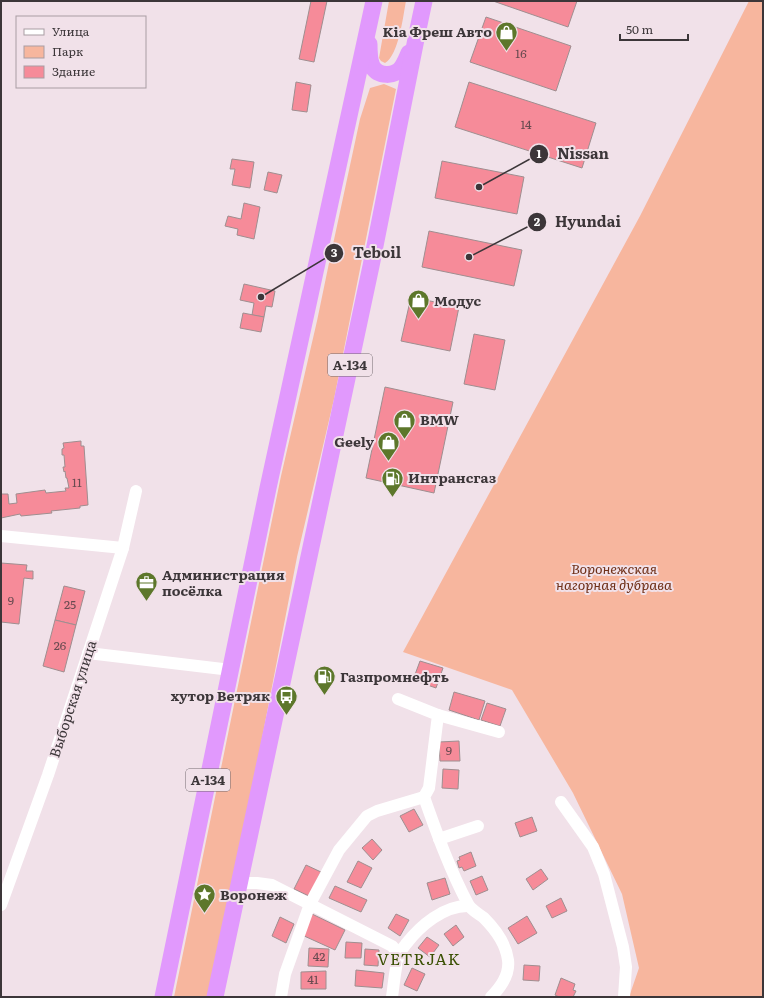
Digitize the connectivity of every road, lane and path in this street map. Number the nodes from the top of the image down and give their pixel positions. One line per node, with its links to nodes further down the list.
1 (374, 1): 3 (highway, А-134)
2 (424, 1): 4 (highway, А-134)
3 (368, 30): 4 (highway, А-134); 9 (highway, А-134)
4 (416, 34): 17 (highway, А-134)
5 (136, 491): 7 (street, Выборская улица)
6 (1, 536): 7 (street)
7 (124, 548): 8 (street, Выборская улица)
8 (88, 653): 9 (street); 19 (street, Выборская улица)
9 (231, 670): 22 (highway, А-134)
10 (398, 699): 11 (street)
11 (438, 715): 12 (street); 13 (street)
12 (499, 732)
13 (424, 797): 16 (street); 18 (street)
14 (562, 802): 27 (street)
15 (478, 826): 16 (street)
16 (439, 839): 20 (street)
17 (238, 883): 18 (street); 23 (highway, А-134)
18 (310, 904): 21 (street); 24 (street)
19 (1, 905)
20 (469, 906): 21 (street); 26 (street)
21 (399, 954): 25 (street)
22 (163, 997)
23 (215, 997)
24 (281, 997)
25 (392, 997)
26 (491, 997)
27 (624, 997)

